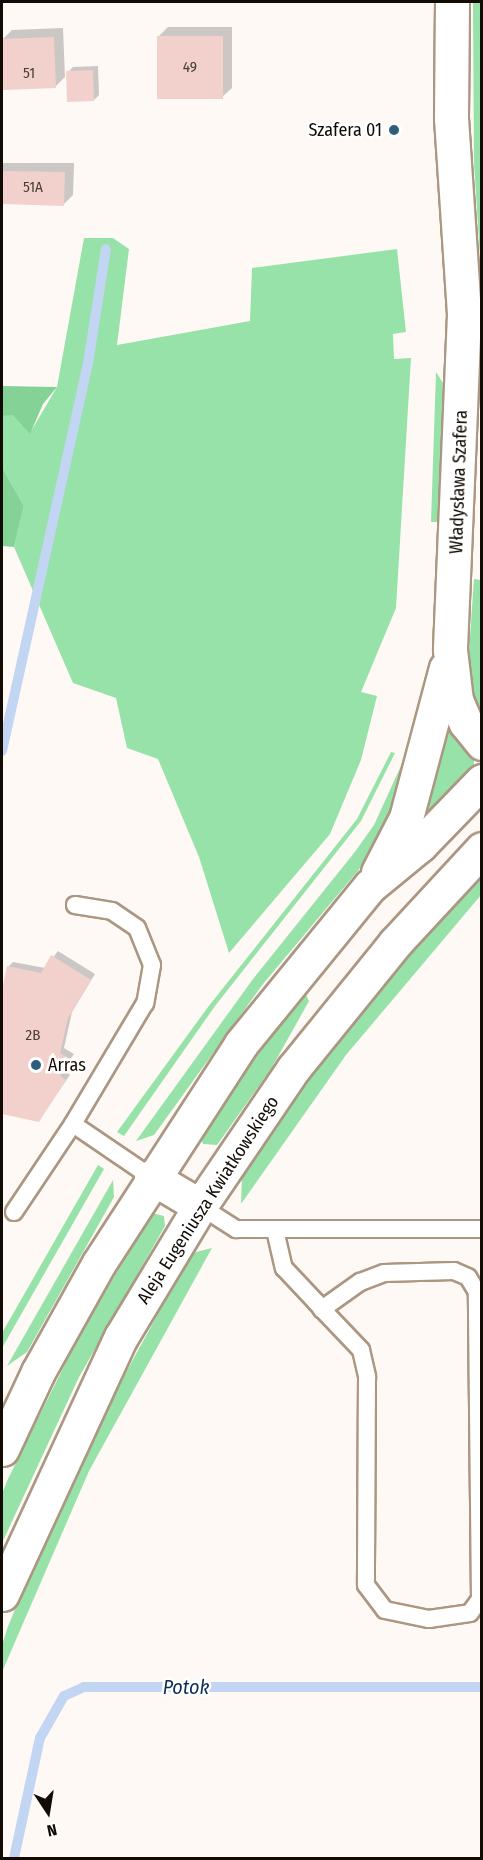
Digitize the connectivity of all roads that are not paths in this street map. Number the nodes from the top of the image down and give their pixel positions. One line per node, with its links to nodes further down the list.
1 (452, 2): 2 (street, Władysława Szafera)
2 (464, 314): 3 (street, Władysława Szafera); 4 (street, Władysława Szafera)
3 (482, 376)
4 (450, 650): 5 (street, Władysława Szafera); 8 (street, Władysława Szafera)
5 (482, 743)
6 (482, 781): 8 (street)
7 (482, 849): 12 (street, Aleja Eugeniusza Kwiatkowskiego)
8 (370, 886): 11 (street)
9 (75, 904): 10 (lane)
10 (73, 1124): 11 (lane); 13 (lane)
11 (151, 1177): 12 (street); 18 (street)
12 (200, 1206): 15 (lane); 20 (street, Aleja Eugeniusza Kwiatkowskiego)
13 (14, 1212)
14 (482, 1229): 15 (lane)
15 (275, 1230): 17 (lane)
16 (475, 1276): 17 (lane); 17 (lane)
17 (322, 1309)
18 (8, 1416): 19 (street)
19 (2, 1449)
20 (2, 1594)

